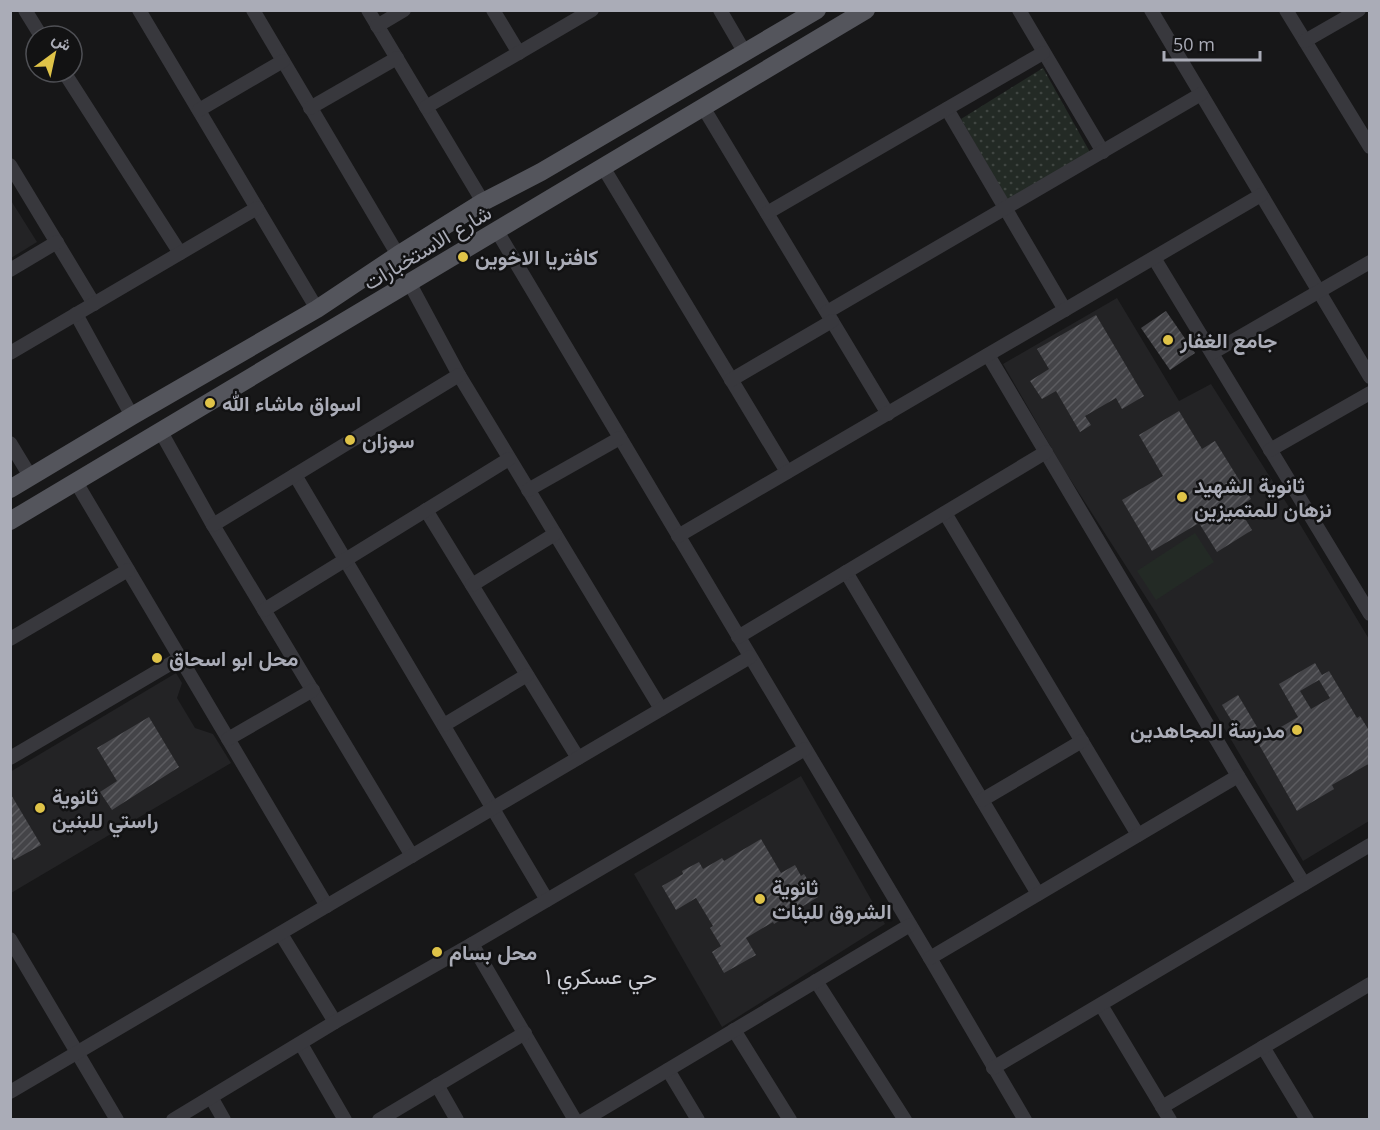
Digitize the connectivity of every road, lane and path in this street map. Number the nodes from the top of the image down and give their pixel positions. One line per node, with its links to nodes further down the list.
1 (25, 10): 15 (street)
2 (139, 10): 29 (street)
3 (253, 10): 22 (street)
4 (368, 10): 16 (street)
5 (404, 10): 16 (street)
6 (493, 10): 18 (street)
7 (592, 10): 18 (street)
8 (720, 10): 19 (street)
9 (817, 10): 19 (main road, شارع الاستخبارات)
10 (866, 10): 26 (main road, شارع الاستخبارات)
11 (1019, 10): 20 (street)
12 (1151, 10): 24 (street)
13 (1287, 10): 17 (street)
14 (1359, 10): 17 (street)
15 (34, 24)
16 (377, 26): 21 (street)
17 (1305, 41): 30 (street)
18 (519, 53): 25 (street)
19 (745, 53): 34 (main road, شارع الاستخبارات)
20 (1043, 53): 28 (street); 31 (street)
21 (397, 58): 25 (street); 27 (street)
22 (283, 61): 27 (street); 29 (street)
23 (72, 84): 43 (street)
24 (1201, 94): 31 (street); 36 (street)
25 (426, 107): 37 (street)
26 (703, 107): 33 (main road, شارع الاستخبارات); 40 (street)
27 (310, 108): 44 (street)
28 (947, 109): 39 (street); 40 (street)
29 (199, 110): 38 (street)
30 (1370, 147)
31 (1103, 152): 39 (street)
32 (10, 165): 42 (street)
33 (603, 167): 35 (main road, شارع الاستخبارات); 60 (street)
34 (541, 172): 35 (main road); 37 (main road, شارع الاستخبارات)
35 (556, 195): 41 (main road, شارع الاستخبارات)
36 (1261, 195): 45 (street); 49 (street)
37 (483, 202): 44 (main road, شارع الاستخبارات)
38 (258, 208): 43 (street); 51 (street)
39 (1005, 208): 52 (street); 54 (street)
40 (767, 213): 54 (street)
41 (497, 231): 48 (main road, شارع الاستخبارات); 65 (street)
42 (57, 242): 47 (street); 50 (street)
43 (180, 253): 50 (street)
44 (398, 255): 51 (main road, شارع الاستخبارات)
45 (1154, 258): 52 (street); 56 (street)
46 (1370, 262): 49 (street)
47 (10, 270)
48 (410, 284): 58 (street); 64 (main road, شارع الاستخبارات)
49 (1318, 292): 56 (street); 59 (street)
50 (94, 304): 53 (street)
51 (317, 309): 63 (main road, شارع الاستخبارات)
52 (1065, 310): 57 (street)
53 (76, 314): 55 (street); 63 (street)
54 (829, 317): 60 (street); 62 (street)
55 (10, 353)
56 (1212, 353): 67 (street)
57 (988, 355): 62 (street); 68 (street)
58 (459, 375): 69 (street); 71 (street)
59 (1370, 377)
60 (731, 380): 70 (street)
61 (1370, 393): 67 (street)
62 (888, 414): 70 (street)
63 (132, 416): 72 (main road, شارع الاستخبارات)
64 (161, 432): 73 (main road, شارع الاستخبارات); 79 (street)
65 (620, 438): 75 (street); 81 (street)
66 (10, 443): 72 (street)
67 (1270, 450): 87 (street)
68 (1046, 452): 77 (street); 101 (street)
69 (509, 459): 75 (street); 76 (street)
70 (787, 472): 81 (street)
71 (295, 475): 79 (street); 82 (street)
72 (30, 476): 74 (main road, شارع الاستخبارات)
73 (76, 482): 78 (main road, شارع الاستخبارات); 83 (street)
74 (10, 489)
75 (528, 490): 80 (street)
76 (426, 510): 82 (street); 85 (street)
77 (945, 513): 84 (street); 97 (street)
78 (10, 521)
79 (213, 525): 86 (street)
80 (555, 534): 85 (street); 94 (street)
81 (678, 536): 88 (street)
82 (346, 560): 86 (street); 95 (street)
83 (128, 570): 89 (street); 91 (street)
84 (846, 572): 88 (street); 102 (street)
85 (472, 585): 92 (street)
86 (264, 610): 93 (street)
87 (1370, 614)
88 (738, 637): 90 (street)
89 (10, 639)
90 (750, 657): 94 (street); 98 (street)
91 (180, 658): 96 (street); 99 (street)
92 (527, 675): 95 (street); 100 (street)
93 (313, 690): 96 (street); 106 (street)
94 (661, 709): 100 (street)
95 (444, 725): 103 (street)
96 (228, 739): 110 (street)
97 (1082, 741): 102 (street); 104 (street)
98 (805, 749): 109 (street); 111 (street)
99 (10, 758)
100 (578, 758): 103 (street)
101 (1238, 776): 104 (street); 107 (street)
102 (982, 800): 108 (street)
103 (493, 808): 106 (street); 109 (street)
104 (1138, 835): 108 (street)
105 (1370, 845): 107 (street)
106 (412, 856): 110 (street)
107 (1304, 884): 118 (street)
108 (1038, 894): 115 (street)
109 (548, 900): 114 (street)
110 (327, 906): 112 (street)
111 (910, 925): 115 (street); 116 (street)
112 (281, 934): 119 (street); 124 (street)
113 (10, 939): 124 (street)
114 (472, 944): 119 (street); 121 (street)
115 (930, 958): 125 (street)
116 (816, 981): 120 (street); 141 (street)
117 (1367, 990): 123 (street)
118 (1101, 1005): 125 (street); 130 (street)
119 (335, 1022): 122 (street)
120 (734, 1030): 126 (street); 140 (street)
121 (525, 1033): 127 (street); 137 (street)
122 (301, 1044): 129 (street); 134 (street)
123 (1263, 1047): 130 (street); 144 (street)
124 (78, 1053): 128 (street); 131 (street)
125 (993, 1068): 142 (street)
126 (668, 1070): 138 (street); 139 (street)
127 (437, 1085): 135 (street); 136 (street)
128 (10, 1092)
129 (211, 1097): 132 (street); 133 (street)
130 (1162, 1107): 143 (street)
131 (117, 1119)
132 (173, 1119)
133 (224, 1119)
134 (345, 1119)
135 (379, 1119)
136 (457, 1119)
137 (575, 1119)
138 (584, 1119)
139 (698, 1119)
140 (790, 1119)
141 (904, 1119)
142 (1025, 1119)
143 (1170, 1119)
144 (1307, 1119)

